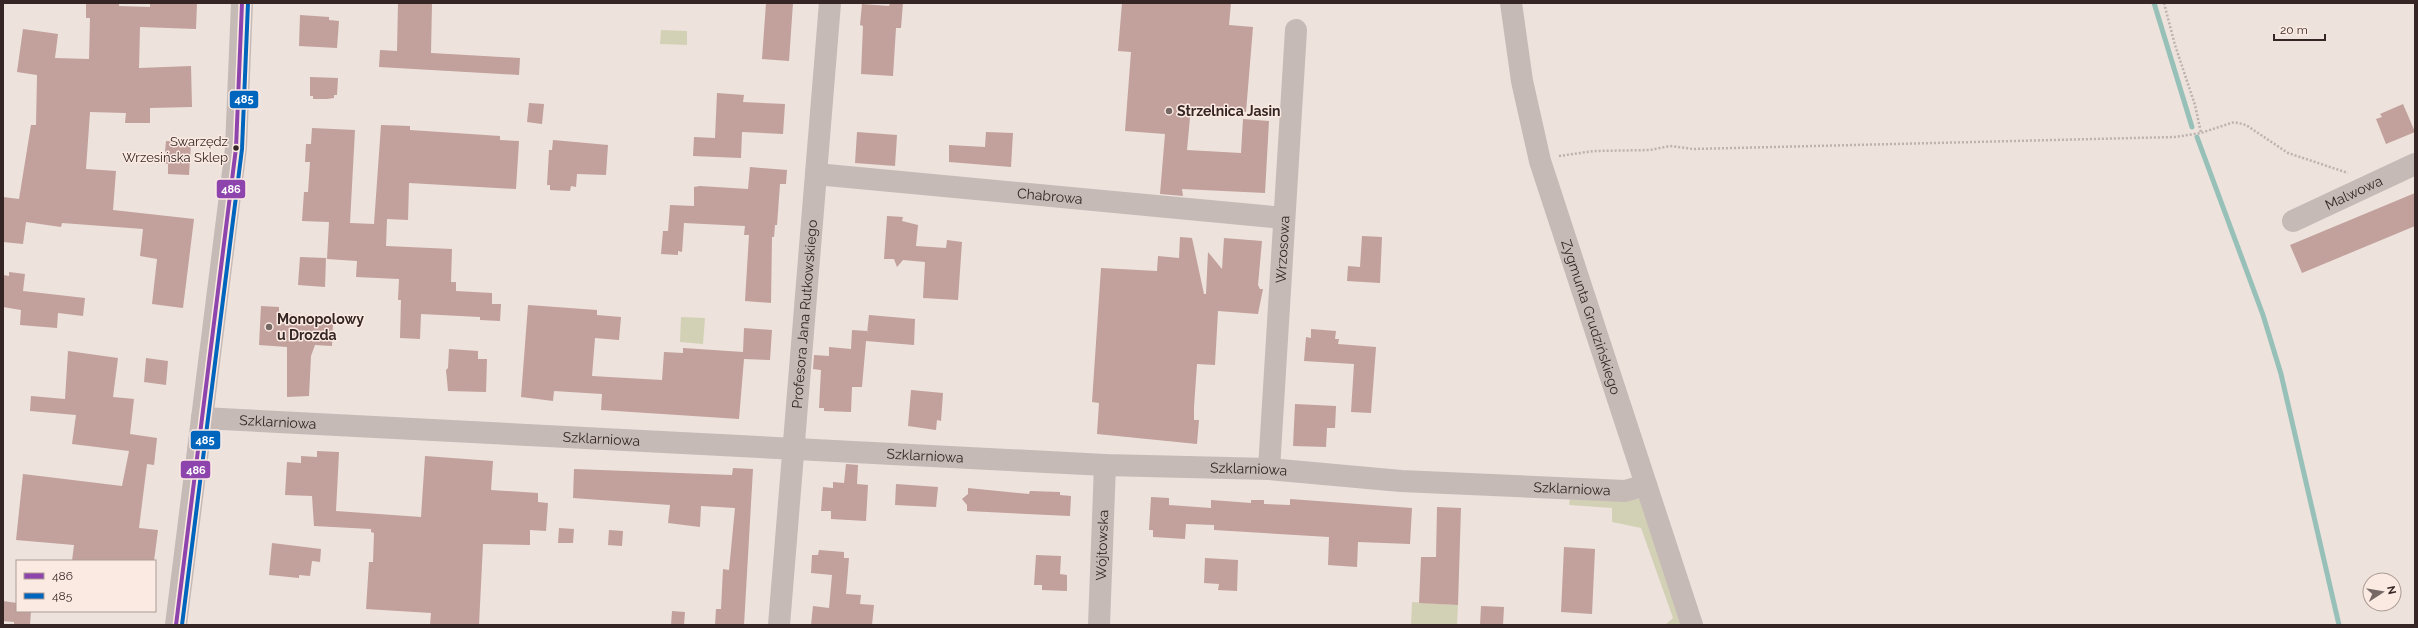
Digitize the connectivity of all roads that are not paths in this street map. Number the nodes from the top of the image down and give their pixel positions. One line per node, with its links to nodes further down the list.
1 (242, 3): 9 (street)
2 (830, 3): 6 (street, Profesora Jana Rutkowskiego)
3 (1511, 3): 13 (street, Zygmunta Grudzińskiego)
4 (1296, 30): 7 (street, Wrzosowa)
5 (2415, 164): 8 (street, Malwowa)
6 (816, 174): 7 (street, Chabrowa); 10 (street, Profesora Jana Rutkowskiego)
7 (1284, 218): 12 (street, Wrzosowa)
8 (2293, 221)
9 (202, 418): 10 (street, Szklarniowa); 14 (street)
10 (794, 450): 11 (street, Szklarniowa); 15 (street, Profesora Jana Rutkowskiego)
11 (1105, 465): 12 (street, Szklarniowa); 16 (street, Wójtowska)
12 (1269, 469): 13 (street, Szklarniowa)
13 (1646, 485): 17 (street, Zygmunta Grudzińskiego)
14 (176, 625)
15 (779, 625)
16 (1098, 625)
17 (1692, 625)

